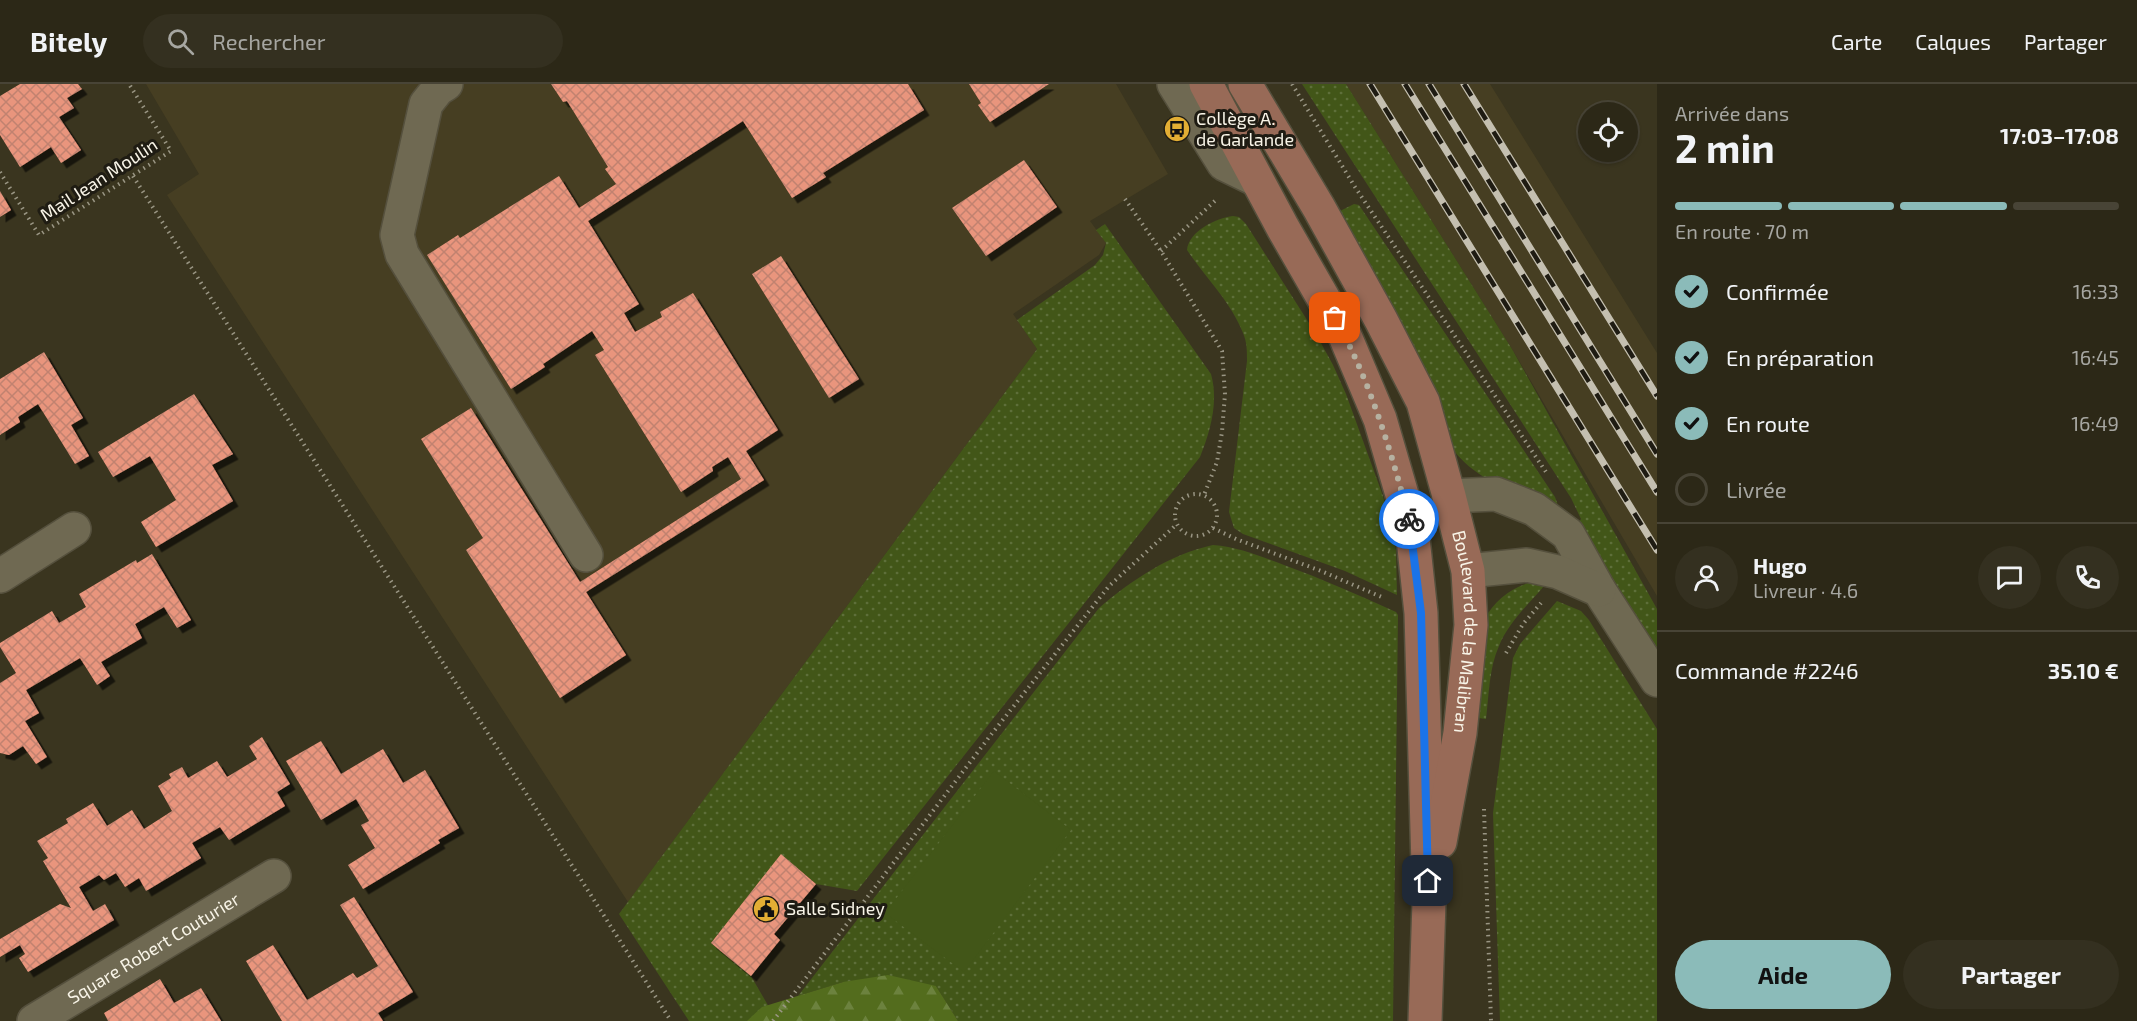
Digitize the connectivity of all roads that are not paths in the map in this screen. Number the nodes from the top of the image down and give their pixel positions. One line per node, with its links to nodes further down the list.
1 (446, 84): 8 (street)
2 (1174, 84): 5 (street)
3 (1206, 84): 5 (main road)
4 (1245, 84): 6 (main road, Boulevard de la Malibran)
5 (1257, 180): 6 (main road)
6 (1430, 513): 9 (main road); 11 (street); 14 (main road, Boulevard de la Malibran)
7 (74, 529): 10 (street)
8 (586, 555)
9 (1468, 571): 11 (street); 14 (main road, Boulevard de la Malibran)
10 (0, 576)
11 (1599, 590): 12 (street)
12 (1657, 680)
13 (274, 876): 15 (street, Square Robert Couturier)
14 (1429, 902): 16 (main road)
15 (34, 1021)
16 (1425, 1021)

